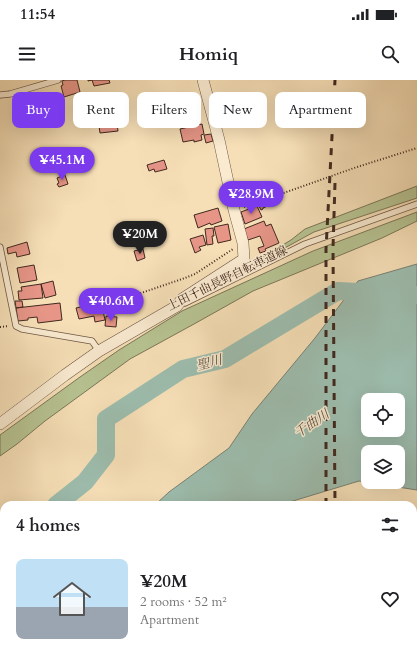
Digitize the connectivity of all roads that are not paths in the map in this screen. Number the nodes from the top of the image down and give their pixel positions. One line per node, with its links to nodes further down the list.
1 (58, 80): 3 (lane)
2 (203, 80): 6 (street)
3 (0, 95)
4 (417, 204): 6 (lane)
5 (0, 247): 7 (lane)
6 (177, 306): 7 (street)
7 (98, 351): 8 (street)
8 (0, 424)

